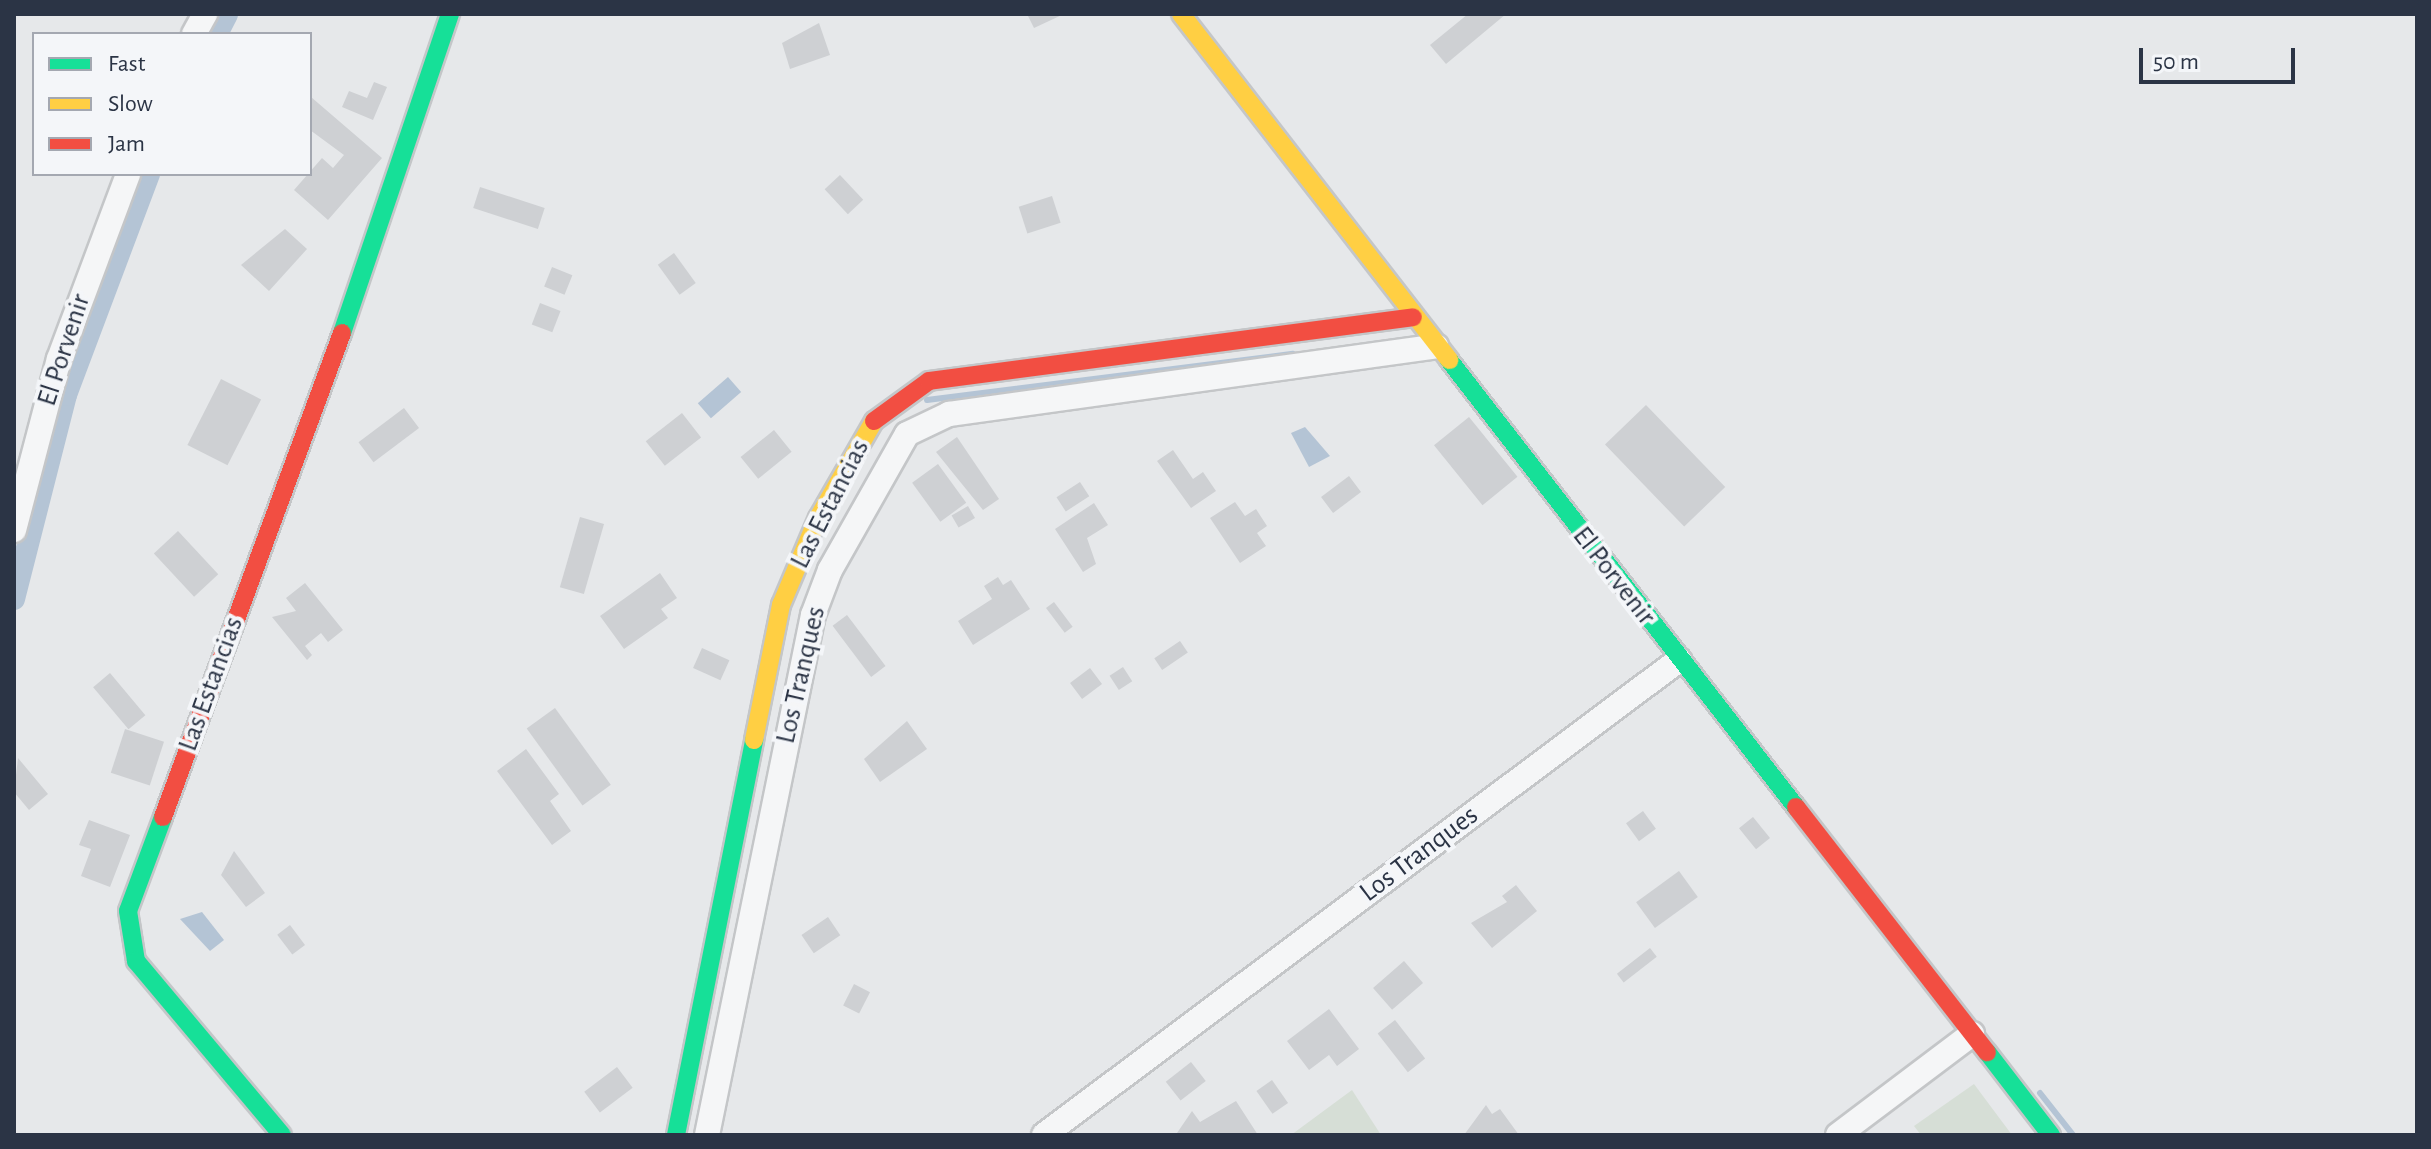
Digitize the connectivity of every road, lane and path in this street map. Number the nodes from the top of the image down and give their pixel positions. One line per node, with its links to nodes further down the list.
1 (205, 14): 4 (street)
2 (450, 14): 13 (street, Las Estancias)
3 (1181, 14): 6 (street, El Porvenir)
4 (195, 32)
5 (127, 176): 8 (street, El Porvenir)
6 (1413, 317): 7 (street, El Porvenir); 10 (street, Las Estancias)
7 (1436, 346): 9 (street, El Porvenir); 11 (street, Los Tranques)
8 (14, 530)
9 (1679, 660): 12 (street, El Porvenir); 16 (street, Los Tranques)
10 (769, 670): 11 (street); 14 (street, Las Estancias)
11 (799, 677): 15 (street, Los Tranques)
12 (1972, 1034): 17 (street); 18 (street, El Porvenir)
13 (282, 1135)
14 (676, 1135)
15 (707, 1135)
16 (1044, 1135)
17 (1838, 1135)
18 (2051, 1135)

